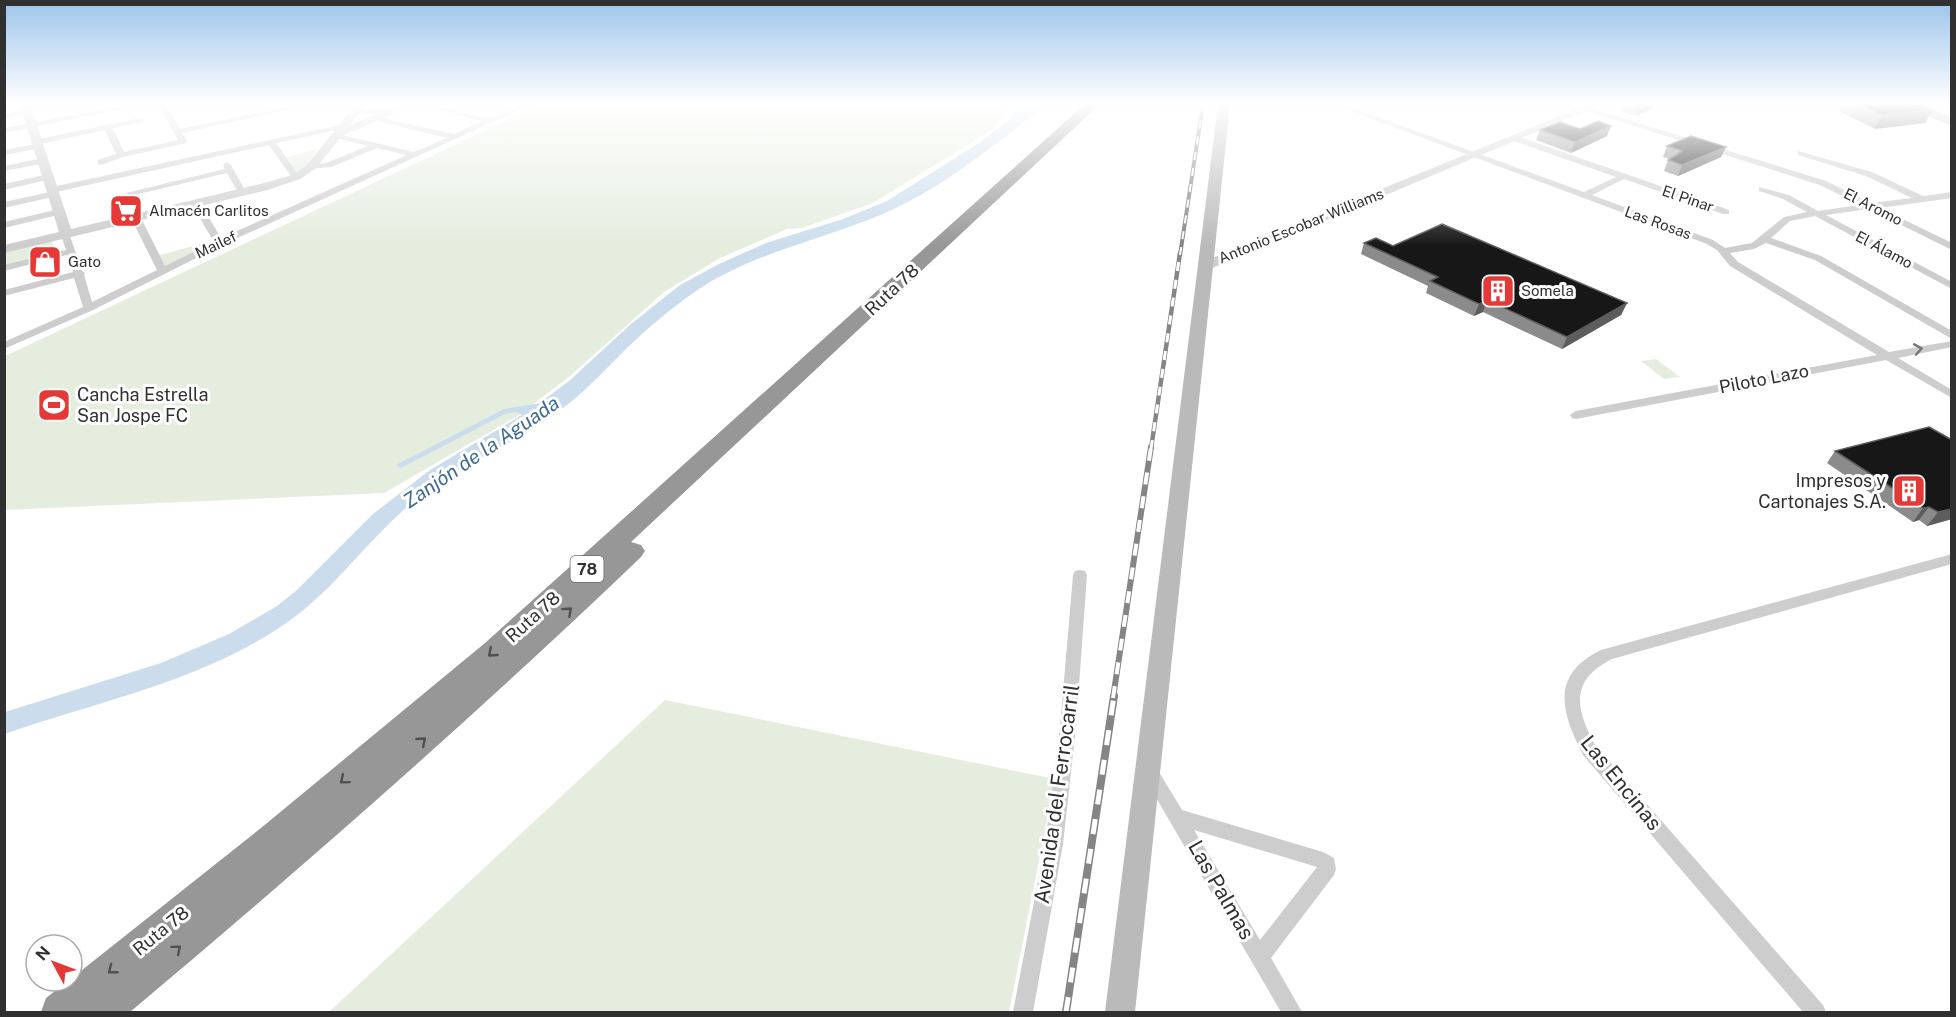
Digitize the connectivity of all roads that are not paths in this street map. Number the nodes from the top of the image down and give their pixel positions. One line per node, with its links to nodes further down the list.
1 (40, 151): 23 (street)
2 (119, 151): 20 (street)
3 (137, 151): 20 (street)
4 (189, 151): 22 (street)
5 (223, 151): 22 (street)
6 (278, 151): 30 (street)
7 (323, 151): 25 (street)
8 (363, 151): 25 (street)
9 (400, 151): 21 (street)
10 (423, 151): 21 (street, Mailef)
11 (1041, 151): 71 (highway, Ruta 78 / 78, one-way to 71)
12 (1057, 151): 72 (highway, Ruta 78 / 78, one-way to 12)
13 (1218, 151): 53 (main road)
14 (1467, 151): 19 (street, Las Rosas)
15 (1480, 151): 19 (street, Antonio Escobar Williams)
16 (1553, 151): 28 (street, El Pinar)
17 (1730, 151): 40 (street, El Aromo)
18 (1801, 153): 37 (street)
19 (1474, 154): 35 (street, Las Rosas); 53 (street, Antonio Escobar Williams)
20 (121, 155): 24 (street)
21 (415, 155): 48 (street, Mailef)
22 (193, 158): 27 (street)
23 (43, 161): 26 (street); 29 (street)
24 (101, 162)
25 (311, 167): 30 (street)
26 (4, 169)
27 (122, 174): 33 (street); 34 (street)
28 (1624, 176): 35 (street); 42 (street, El Pinar)
29 (48, 177): 31 (street); 33 (street)
30 (296, 177): 34 (street)
31 (4, 187)
32 (1762, 189): 43 (street, El Álamo)
33 (53, 192): 39 (street); 41 (street)
34 (242, 192): 38 (street)
35 (1585, 195): 52 (street, Las Rosas)
36 (1952, 195): 37 (street)
37 (1922, 199): 40 (street)
38 (196, 203): 44 (street); 48 (street)
39 (4, 205)
40 (1871, 206): 43 (street); 49 (street, El Aromo)
41 (59, 212): 45 (street); 46 (street)
42 (1726, 212)
43 (1816, 213): 47 (street); 57 (street, El Álamo)
44 (136, 218): 46 (street); 55 (street)
45 (4, 225)
46 (66, 235): 50 (street); 51 (street)
47 (1765, 239): 52 (street); 60 (street)
48 (219, 243): 55 (street, Mailef)
49 (1952, 247)
50 (4, 249)
51 (72, 251): 54 (street); 56 (street)
52 (1722, 251): 63 (street, Las Rosas)
53 (1204, 266): 68 (main road)
54 (4, 268)
55 (162, 271): 59 (street, Mailef)
56 (80, 273): 58 (street); 59 (street)
57 (1952, 286)
58 (4, 292)
59 (89, 308): 62 (street, Mailef)
60 (1952, 336)
61 (1952, 344): 63 (street, Piloto Lazo, one-way to 61)
62 (4, 346)
63 (1885, 355): 64 (street, Las Rosas); 65 (street, Piloto Lazo)
64 (1952, 395)
65 (1576, 415)
66 (1952, 559): 76 (street, Las Encinas)
67 (1080, 575): 73 (street, Avenida del Ferrocarril)
68 (1148, 769): 69 (street, Las Palmas); 74 (main road)
69 (1178, 817): 70 (street, Las Palmas); 70 (street)
70 (1260, 956): 75 (street, Las Palmas)
71 (60, 1012)
72 (100, 1012)
73 (1023, 1012)
74 (1120, 1012)
75 (1293, 1012)
76 (1816, 1012)

